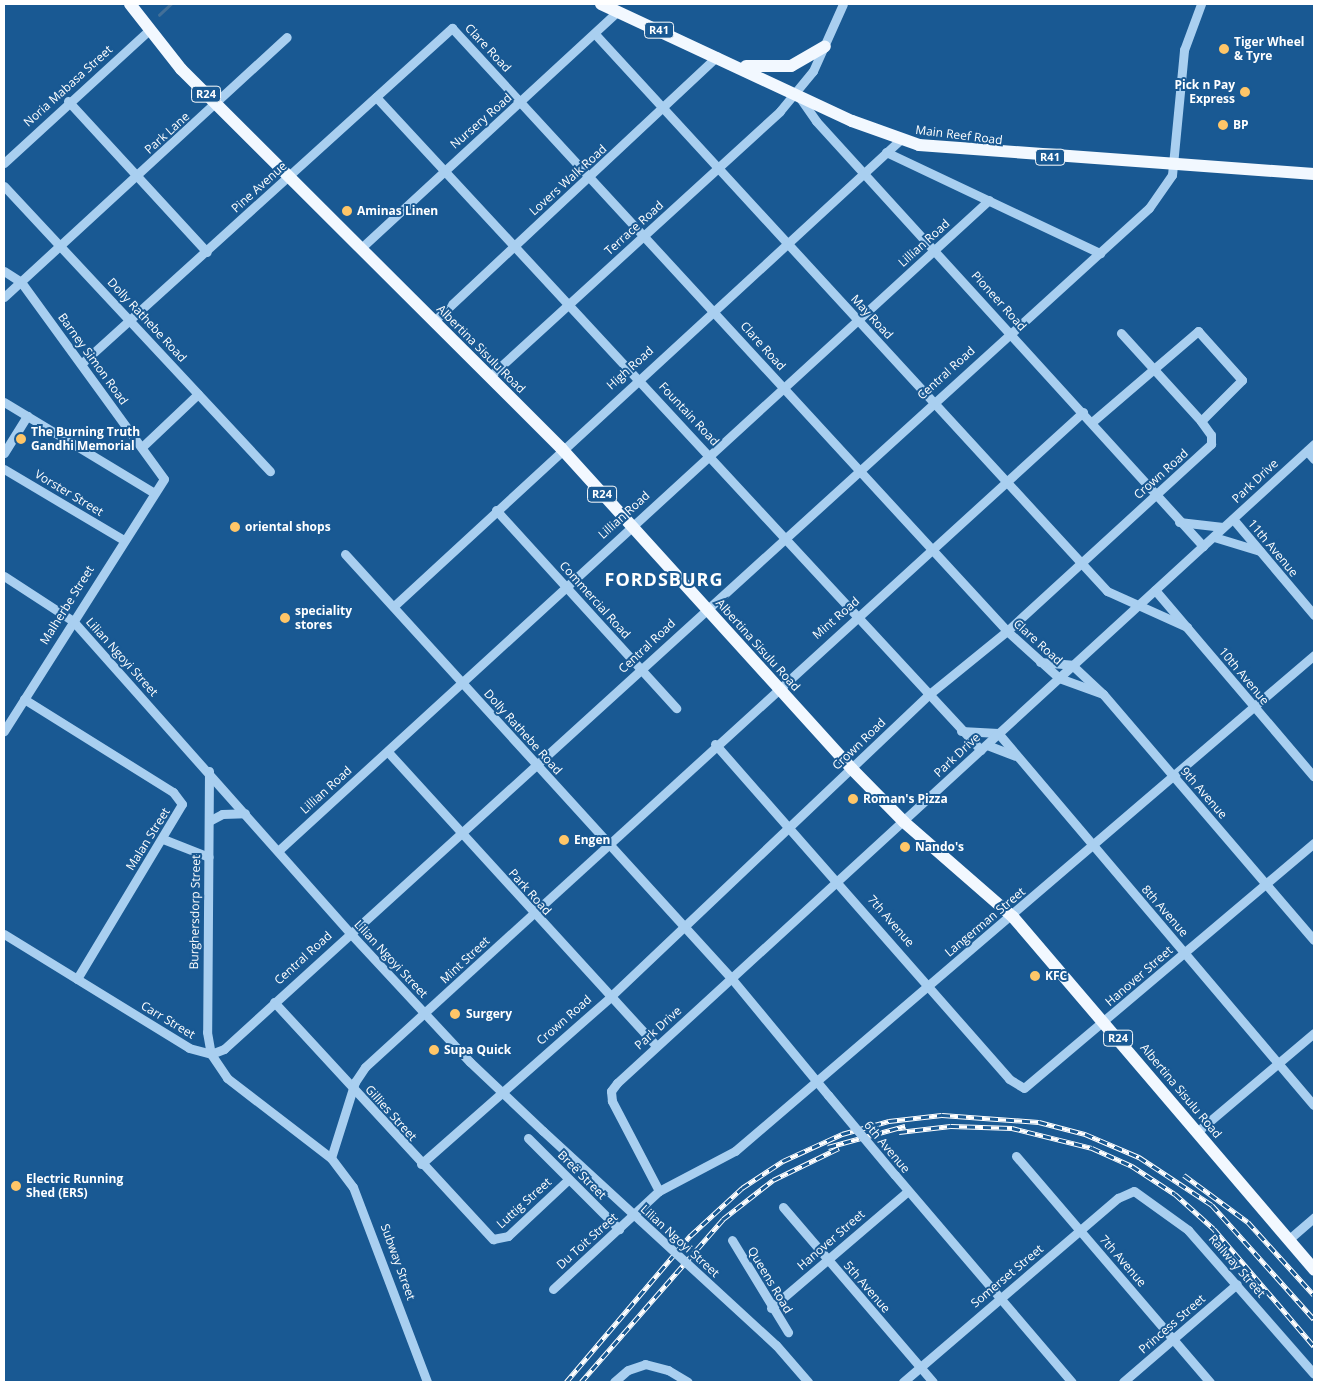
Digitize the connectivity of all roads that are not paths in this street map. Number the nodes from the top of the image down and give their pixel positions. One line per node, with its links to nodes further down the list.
1 (130, 4): 7 (main road, Albertina Sisulu Road / R24)
2 (601, 4): 5 (main road, Main Reef Road / R41)
3 (844, 4): 10 (street, Terrace Road)
4 (1201, 4): 21 (street, Central Road)
5 (618, 11): 8 (street, Nursery Road); 11 (main road, Main Reef Road / R41)
6 (452, 28): 14 (street, Pine Avenue); 16 (street, Clare Road)
7 (150, 29): 15 (street, Noria Mabasa Street); 17 (main road, Albertina Sisulu Road / R24)
8 (595, 34): 16 (street, Nursery Road); 18 (street, May Road)
9 (288, 37): 17 (street, Park Lane)
10 (825, 46): 12 (main road); 13 (street, Terrace Road)
11 (718, 56): 12 (main road, Main Reef Road / R41); 18 (street, Lovers Walk Road)
12 (736, 65): 13 (main road, Main Reef Road / R41)
13 (798, 96): 19 (main road, Main Reef Road / R41); 23 (street, Terrace Road); 25 (street, Pioneer Road)
14 (376, 97): 24 (street, Fountain Road); 29 (street, Pine Avenue)
15 (68, 101): 22 (street, Noria Mabasa Street); 27 (street)
16 (521, 102): 24 (street, Nursery Road); 28 (street, Clare Road)
17 (217, 105): 27 (street, Park Lane); 29 (main road, Albertina Sisulu Road / R24)
18 (664, 109): 23 (street, May Road); 28 (street, Lovers Walk Road)
19 (899, 140): 20 (street, High Road); 21 (main road, Main Reef Road / R41)
20 (886, 152): 25 (street, High Road); 31 (street)
21 (1175, 162): 26 (main road, Main Reef Road / R41); 39 (street, Central Road)
22 (4, 163)
23 (718, 168): 32 (street, Terrace Road); 33 (street, May Road)
24 (443, 170): 34 (street, Fountain Road); 36 (street, Nursery Road)
25 (864, 172): 33 (street, High Road); 37 (street, Pioneer Road)
26 (1314, 174)
27 (137, 177): 35 (street, Park Lane); 38 (street)
28 (590, 177): 32 (street, Clare Road); 34 (street, Lovers Walk Road)
29 (288, 178): 36 (main road, Albertina Sisulu Road / R24); 38 (street, Pine Avenue)
30 (4, 186): 35 (street, Dolly Rathebe Road)
31 (990, 200): 37 (street, Lillian Road); 39 (street)
32 (645, 236): 43 (street, Terrace Road); 44 (street, Clare Road)
33 (787, 244): 44 (street, High Road); 45 (street, May Road)
34 (514, 245): 43 (street, Fountain Road); 47 (street, Lovers Walk Road)
35 (62, 246): 41 (street, Park Lane); 46 (street, Dolly Rathebe Road)
36 (360, 249): 47 (main road, Albertina Sisulu Road / R24)
37 (936, 250): 45 (street, Lillian Road); 48 (street, Pioneer Road)
38 (207, 252): 46 (street, Pine Avenue)
39 (1100, 253): 48 (street, Central Road)
40 (4, 271): 41 (street, Barney Simon Road)
41 (21, 282): 42 (street, Park Lane); 50 (street, Barney Simon Road)
42 (4, 297)
43 (570, 303): 52 (street, Terrace Road); 53 (street, Fountain Road)
44 (713, 310): 53 (street, High Road); 54 (street, Clare Road)
45 (858, 320): 54 (street, Lillian Road); 57 (street, May Road)
46 (130, 321): 50 (street, Pine Avenue); 55 (street, Dolly Rathebe Road)
47 (433, 322): 52 (main road, Albertina Sisulu Road / R24)
48 (1010, 332): 57 (street, Central Road); 58 (street, Pioneer Road)
49 (1122, 333): 51 (street, Crown Road)
50 (81, 364): 63 (street, Barney Simon Road)
51 (1153, 368): 60 (street, Crown Road); 60 (street); 61 (street)
52 (489, 377): 64 (main road, Albertina Sisulu Road / R24)
53 (638, 378): 64 (street, High Road); 67 (street, Fountain Road)
54 (784, 388): 67 (street, Lillian Road); 70 (street, Clare Road)
55 (198, 394): 63 (street); 71 (street, Dolly Rathebe Road)
56 (4, 402): 59 (street)
57 (933, 402): 70 (street, Central Road); 72 (street, May Road)
58 (1083, 412): 61 (street, Pioneer Road); 72 (street, Mint Road)
59 (27, 416): 66 (street); 73 (street)
60 (1201, 421): 74 (street, Crown Road)
61 (1092, 422): 74 (street, Pioneer Road)
62 (1314, 444): 65 (street, Park Drive)
63 (142, 447): 73 (street, Barney Simon Road)
64 (561, 448): 75 (street, High Road); 78 (main road, Albertina Sisulu Road / R24)
65 (1307, 451): 68 (street); 76 (street, Park Drive)
66 (4, 453)
67 (710, 455): 78 (street, Lillian Road); 80 (street, Fountain Road)
68 (1314, 459)
69 (4, 469): 82 (street, Vorster Street)
70 (858, 470): 80 (street, Central Road); 84 (street, Clare Road)
71 (270, 471)
72 (1006, 482): 84 (street, Mint Road); 87 (street, May Road)
73 (154, 493): 82 (street, Malherbe Street)
74 (1157, 494): 77 (street, Pioneer Road); 87 (street, Crown Road)
75 (496, 510): 89 (street, Commercial Road); 92 (street, High Road)
76 (1232, 519): 79 (street, Park Drive); 85 (street, 11th Avenue)
77 (1179, 522): 79 (street); 83 (street, Pioneer Road)
78 (631, 526): 89 (street, Lillian Road); 93 (main road, Albertina Sisulu Road / R24)
79 (1223, 528): 81 (street, Park Drive)
80 (784, 537): 93 (street, Central Road); 95 (street, Fountain Road)
81 (1214, 537): 83 (street, Park Drive); 85 (street)
82 (122, 539): 96 (street, Malherbe Street)
83 (1203, 546): 90 (street, Park Drive)
84 (932, 551): 95 (street, Mint Road); 98 (street, Clare Road)
85 (1260, 551): 94 (street, 11th Avenue)
86 (345, 554): 92 (street, Dolly Rathebe Road)
87 (1081, 563): 91 (street, May Road); 98 (street, Crown Road)
88 (4, 576): 96 (street, Lilian Ngoyi Street)
89 (566, 586): 102 (street, Commercial Road); 104 (street, Lillian Road)
90 (1155, 590): 91 (street, Park Drive); 97 (street, 10th Avenue)
91 (1140, 604): 97 (street, May Road); 101 (street, Park Drive)
92 (394, 606): 104 (street, Dolly Rathebe Road)
93 (706, 608): 102 (street, Central Road); 105 (main road, Albertina Sisulu Road / R24)
94 (1314, 615)
95 (856, 617): 105 (street, Mint Road); 107 (street, Fountain Road)
96 (72, 621): 108 (street, Malherbe Street); 120 (street, Lilian Ngoyi Street)
97 (1187, 627): 110 (street, 10th Avenue)
98 (1006, 631): 100 (street, Clare Road); 107 (street, Crown Road)
99 (1314, 655): 110 (street, Langerman Street)
100 (1040, 662): 101 (street); 103 (street, Clare Road)
101 (1072, 665): 103 (street, Park Drive); 106 (street, 9th Avenue)
102 (641, 669): 109 (street, Commercial Road); 118 (street, Central Road)
103 (1059, 678): 106 (street); 113 (street, Park Drive)
104 (462, 683): 116 (street, Lillian Road); 118 (street, Dolly Rathebe Road)
105 (777, 687): 114 (street, Mint Road); 119 (main road, Albertina Sisulu Road / R24)
106 (1103, 694): 122 (street, 9th Avenue)
107 (927, 696): 112 (street, Fountain Road); 119 (street, Crown Road)
108 (24, 699): 111 (street, Malherbe Street); 128 (street, Malan Street)
109 (676, 708)
110 (1254, 708): 121 (street, 10th Avenue); 122 (street, Langerman Street)
111 (4, 731)
112 (961, 731): 113 (street); 115 (street, Fountain Road)
113 (998, 734): 115 (street, Park Drive); 117 (street, 8th Avenue)
114 (716, 744): 126 (street); 130 (street, Mint Road)
115 (984, 747): 117 (street); 125 (street, Park Drive)
116 (388, 752): 127 (street, Park Road); 132 (street, Lillian Road)
117 (1017, 757): 131 (street, 8th Avenue)
118 (535, 764): 127 (street, Central Road); 130 (street, Dolly Rathebe Road)
119 (852, 769): 125 (main road, Albertina Sisulu Road / R24); 126 (street, Crown Road)
120 (209, 771): 123 (street, Lilian Ngoyi Street); 124 (street, Burghersdorp Street)
121 (1314, 777)
122 (1175, 778): 131 (street, Langerman Street); 135 (street, 9th Avenue)
123 (244, 812): 124 (street); 132 (street, Lilian Ngoyi Street)
124 (209, 821): 133 (street, Burghersdorp Street)
125 (904, 822): 134 (street, Park Drive); 137 (main road, Albertina Sisulu Road / R24)
126 (790, 827): 134 (street); 138 (street, Crown Road)
127 (461, 832): 136 (street, Park Road); 139 (street, Central Road)
128 (163, 839): 133 (street); 143 (street, Malan Street)
129 (1314, 843): 135 (street, Hanover Street)
130 (608, 844): 136 (street, Mint Street); 138 (street, Dolly Rathebe Road)
131 (1093, 847): 137 (street, Langerman Street); 142 (street, 8th Avenue)
132 (278, 851): 139 (street, Lilian Ngoyi Street)
133 (209, 856): 152 (street, Burghersdorp Street)
134 (839, 880): 144 (street, Park Drive); 145 (street, 7th Avenue)
135 (1267, 884): 141 (street, 9th Avenue); 142 (street, Hanover Street)
136 (533, 914): 146 (street, Park Road); 148 (street, Mint Street)
137 (1013, 917): 145 (street, Langerman Street); 149 (main road, Albertina Sisulu Road / R24)
138 (684, 927): 144 (street, 6th Avenue); 146 (street, Crown Road)
139 (350, 933): 147 (street, Central Road); 148 (street, Lilian Ngoyi Street)
140 (4, 934): 143 (street, Carr Street)
141 (1314, 940)
142 (1185, 953): 149 (street, Hanover Street); 153 (street, 8th Avenue)
143 (79, 976): 152 (street, Carr Street)
144 (732, 979): 151 (street, Park Drive); 154 (street, 6th Avenue)
145 (929, 984): 154 (street, Langerman Street); 155 (street, 7th Avenue)
146 (609, 998): 151 (street, Park Road); 157 (street, Crown Road)
147 (274, 1002): 152 (street, Central Road); 156 (street, Gillies Street)
148 (426, 1014): 156 (street, Mint Street); 157 (street, Lilian Ngoyi Street)
149 (1104, 1022): 155 (street, Hanover Street); 159 (main road, Albertina Sisulu Road / R24)
150 (1314, 1033): 153 (street)
151 (656, 1046): 165 (street, Park Drive)
152 (211, 1054): 162 (street)
153 (1279, 1064): 158 (street, 8th Avenue); 159 (street)
154 (816, 1080): 165 (street, Langerman Street); 166 (street, 6th Avenue, bridge)
155 (1024, 1088)
156 (352, 1089): 162 (street, Mint Street); 163 (street, Gillies Street)
157 (500, 1092): 163 (street, Crown Road); 188 (street, Lilian Ngoyi Street, bridge)
158 (1314, 1105)
159 (1198, 1131): 174 (main road, Albertina Sisulu Road / R24)
160 (528, 1138): 164 (street, Breë Street)
161 (1016, 1156): 171 (street, 7th Avenue)
162 (331, 1158): 185 (street, Subway Street)
163 (420, 1164): 172 (street, Gillies Street)
164 (569, 1179): 170 (street, Breë Street); 172 (street, Luttig Street)
165 (659, 1191): 170 (street, Du Toit Street)
166 (908, 1191): 175 (street, Hanover Street); 179 (street, 6th Avenue)
167 (1129, 1191): 171 (street, Somerset Street); 177 (street, Railway Street)
168 (783, 1208): 175 (street, 5th Avenue)
169 (1314, 1217): 174 (street)
170 (618, 1229): 178 (street, Du Toit Street)
171 (1081, 1231): 179 (street, Somerset Street); 182 (street, 7th Avenue)
172 (492, 1239)
173 (732, 1240): 180 (street, Queens Road)
174 (1288, 1240): 176 (main road, Albertina Sisulu Road / R24)
175 (828, 1259): 180 (street, Hanover Street); 183 (street, 5th Avenue)
176 (1314, 1270)
177 (1237, 1284): 182 (street, Princess Street); 184 (street, Railway Street)
178 (553, 1289)
179 (999, 1297): 183 (street, Somerset Street); 191 (street, 6th Avenue)
180 (771, 1308): 181 (street, Queens Road)
181 (788, 1332)
182 (1173, 1339): 192 (street, Princess Street); 193 (street, 7th Avenue)
183 (920, 1367): 189 (street, Somerset Street); 190 (street, 5th Avenue)
184 (1314, 1374)
185 (427, 1382)
186 (614, 1382): 187 (street)
187 (688, 1382)
188 (808, 1382)
189 (903, 1382)
190 (933, 1382)
191 (1072, 1382)
192 (1123, 1382)
193 (1210, 1382)

